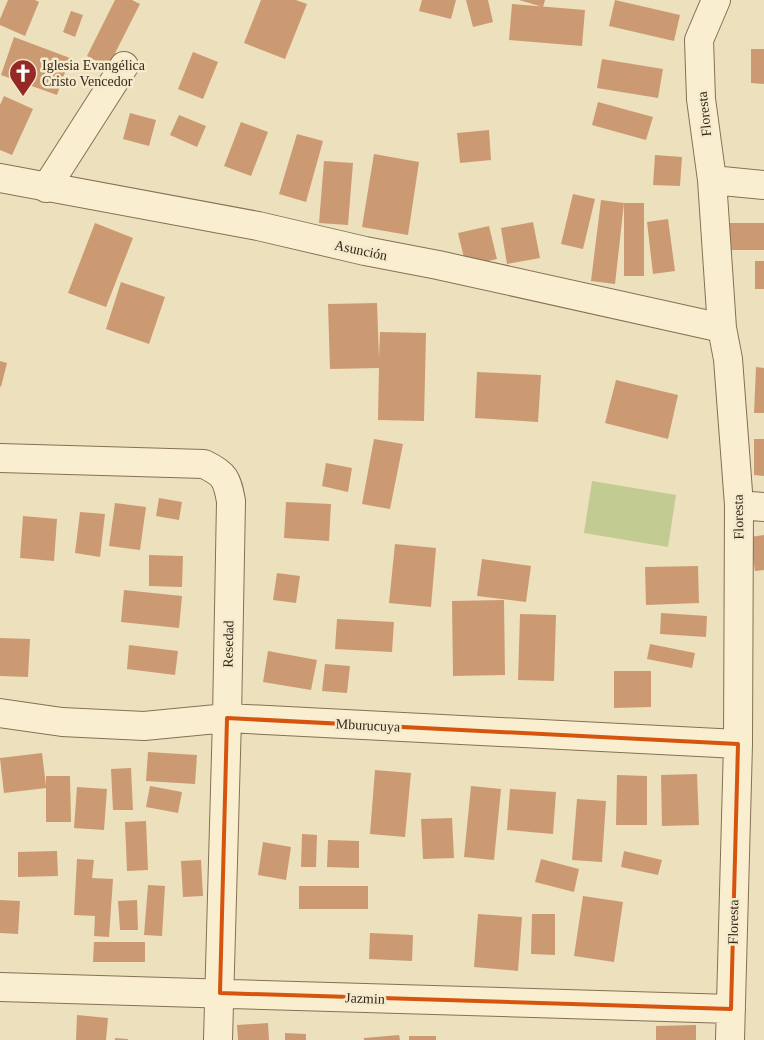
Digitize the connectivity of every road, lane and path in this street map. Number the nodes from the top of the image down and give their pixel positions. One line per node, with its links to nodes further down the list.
1 (716, 0): 4 (street, Floresta)
2 (124, 66): 6 (street)
3 (0, 178): 6 (street, Asunción)
4 (712, 180): 5 (street); 7 (street, Floresta)
5 (764, 185)
6 (46, 188): 7 (street, Asunción)
7 (722, 328): 9 (street, Floresta)
8 (0, 458): 11 (street, Resedad)
9 (751, 506): 12 (street, Floresta)
10 (0, 713): 11 (street, Mburucuya)
11 (227, 718): 12 (street, Mburucuya); 14 (street, Resedad)
12 (738, 744): 15 (street, Floresta)
13 (0, 987): 14 (street, Jazmin)
14 (220, 993): 15 (street, Jazmin); 16 (street, Resedad)
15 (731, 1009): 17 (street, Floresta)
16 (218, 1040)
17 (730, 1040)

